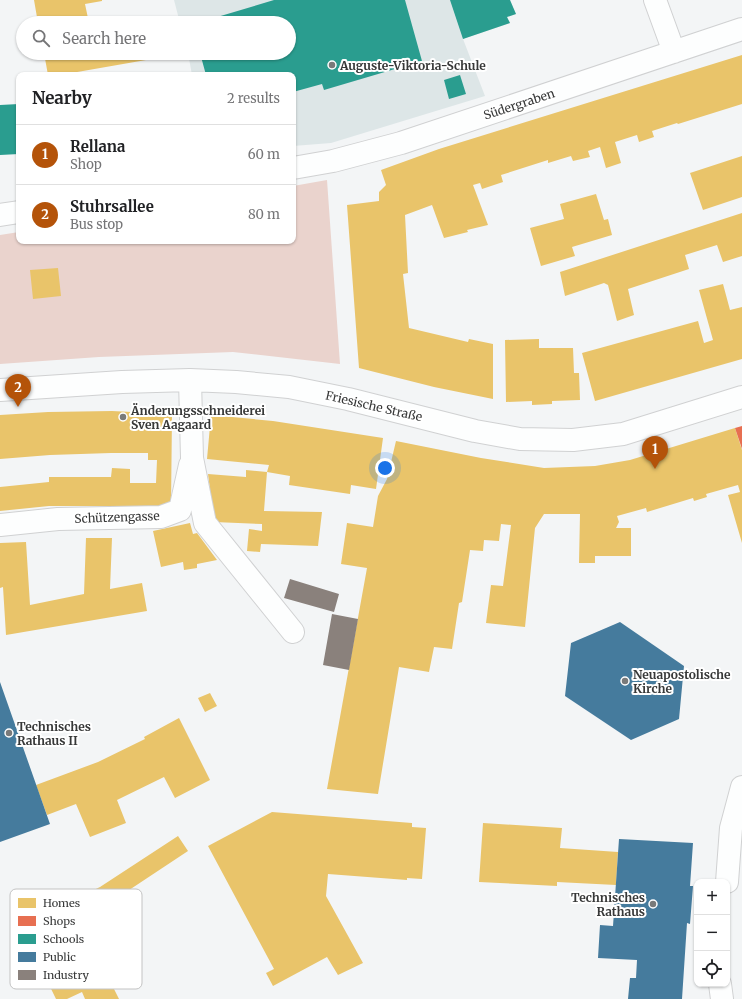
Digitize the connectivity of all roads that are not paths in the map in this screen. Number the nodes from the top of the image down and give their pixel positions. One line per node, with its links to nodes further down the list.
1 (655, 0): 3 (street)
2 (742, 29): 3 (street, Südergraben)
3 (674, 52): 4 (street, Südergraben)
4 (296, 167)
5 (16, 212): 6 (street)
6 (0, 215)
7 (190, 380): 8 (street, Friesische Straße); 9 (street, Friesische Straße); 10 (street, Schützengasse)
8 (0, 390)
9 (742, 397)
10 (192, 458): 11 (street, Schützengasse); 12 (street, Schützengasse)
11 (0, 525)
12 (293, 632)
13 (742, 787): 14 (street)
14 (727, 879)
15 (720, 987): 16 (street)
16 (722, 999)

